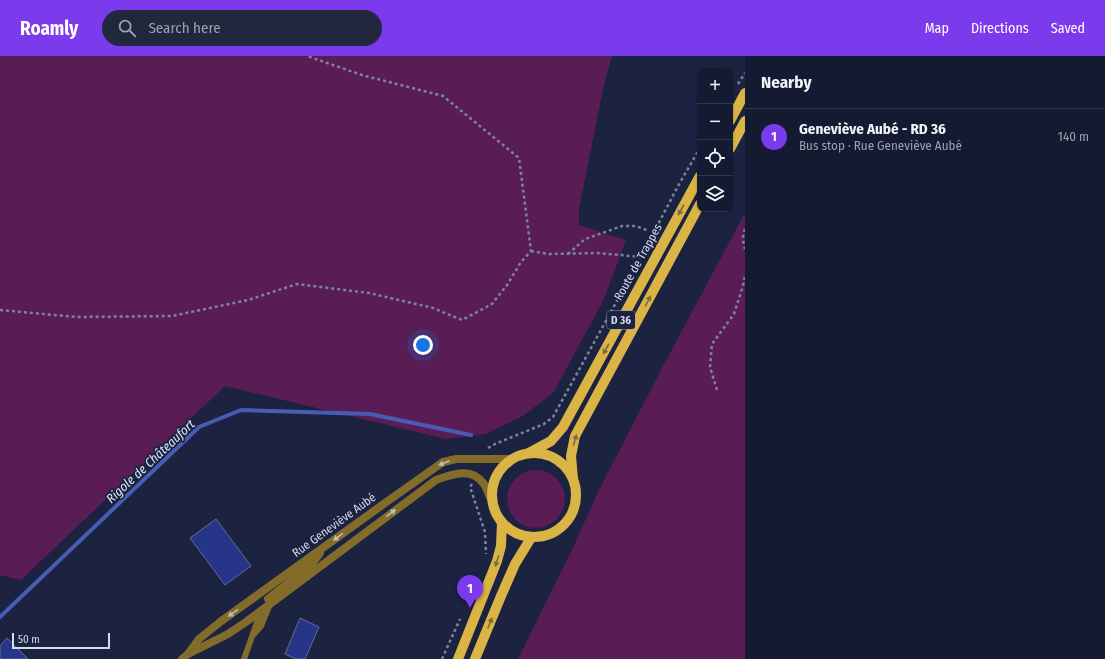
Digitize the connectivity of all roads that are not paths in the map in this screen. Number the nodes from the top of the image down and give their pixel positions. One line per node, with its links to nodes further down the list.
1 (745, 93): 2 (main road)
2 (733, 115)
3 (745, 121): 4 (main road)
4 (733, 143)
5 (697, 181): 7 (main road, Route de Trappes / D 36, one-way to 7)
6 (697, 210): 9 (main road, D 36, one-way to 6)
7 (529, 453): 8 (main road); 9 (main road)
8 (512, 459): 10 (main road); 13 (street, Rue Geneviève Aubé, one-way to 13)
9 (573, 479): 12 (main road)
10 (492, 502): 11 (main road); 14 (street, Rue Geneviève Aubé, one-way to 10)
11 (502, 523): 12 (main road); 21 (main road, one-way to 21)
12 (531, 538): 22 (main road, one-way to 12)
13 (325, 546): 15 (street); 19 (street, Rue Geneviève Aubé, one-way to 19)
14 (270, 604): 15 (street, Rue Geneviève Aubé); 18 (lane)
15 (261, 611): 16 (street, Rue Geneviève Aubé); 17 (lane)
16 (246, 622): 17 (lane); 19 (street, Rue Geneviève Aubé)
17 (255, 626): 18 (lane)
18 (253, 636): 20 (lane)
19 (185, 657)
20 (244, 659)
21 (458, 659)
22 (475, 659)

